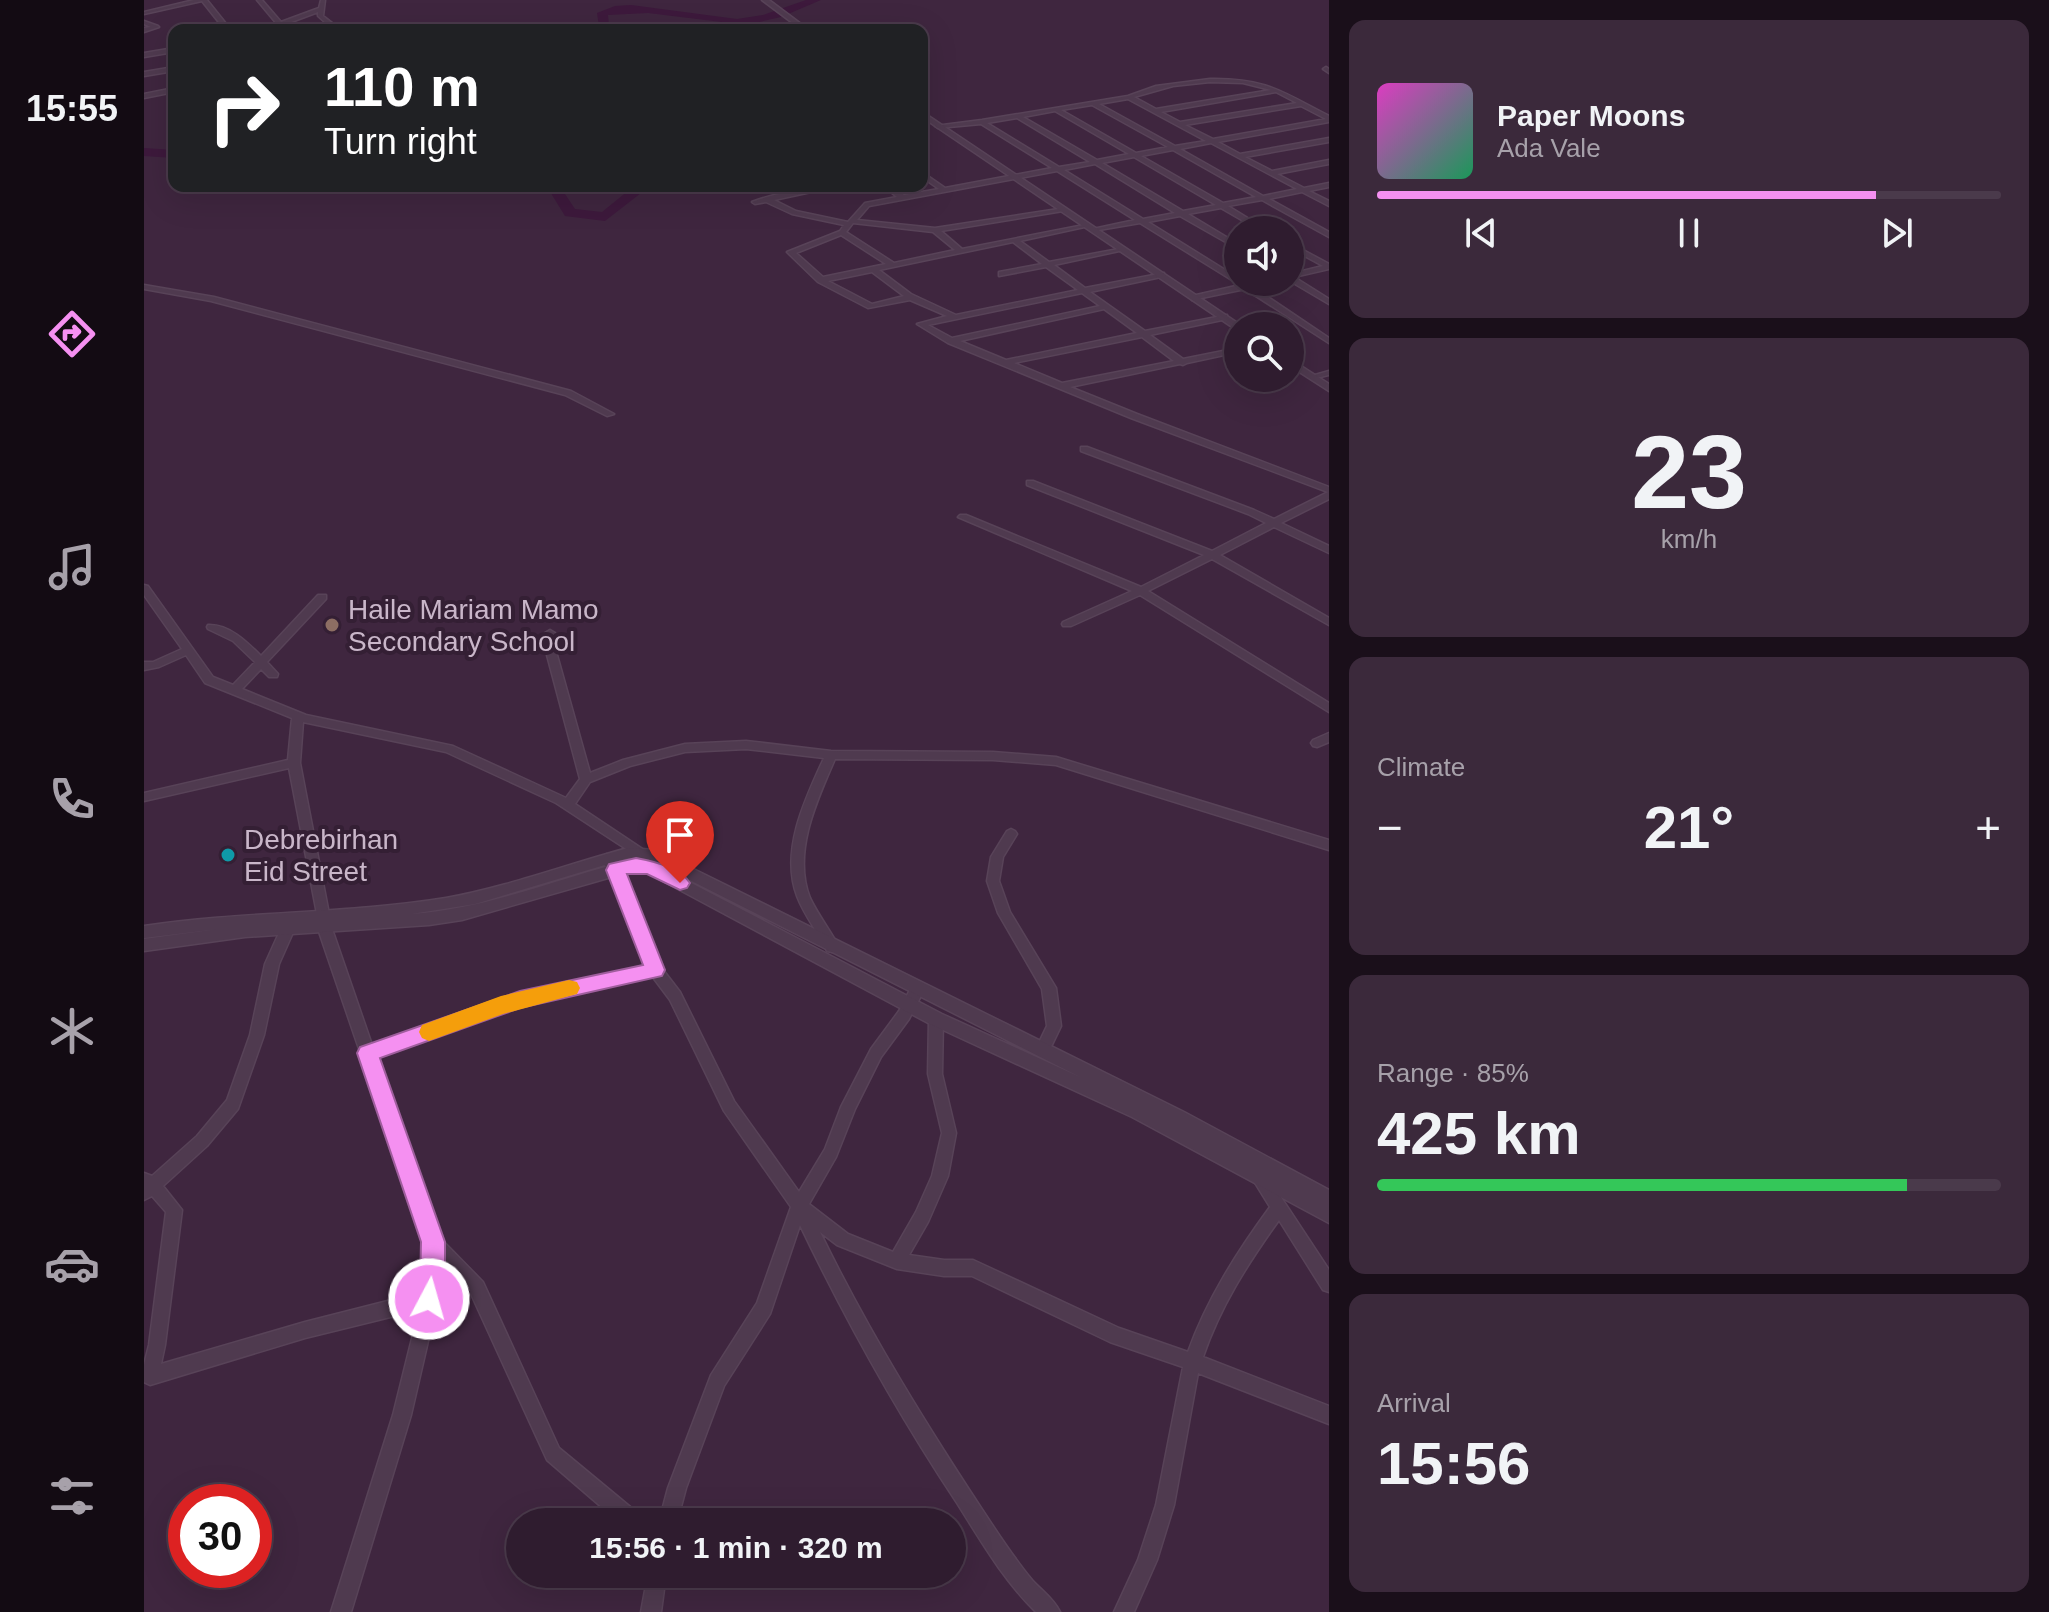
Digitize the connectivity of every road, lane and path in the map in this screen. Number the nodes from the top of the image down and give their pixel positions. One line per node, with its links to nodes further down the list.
1 (202, 0): 6 (street); 8 (street)
2 (259, 0): 9 (street)
3 (323, 0): 5 (street)
4 (767, 1): 11 (street)
5 (321, 9): 9 (street); 10 (street)
6 (144, 13)
7 (144, 22): 12 (street)
8 (223, 24)
9 (280, 24)
10 (330, 24)
11 (798, 24)
12 (144, 30)
13 (168, 51): 14 (street)
14 (144, 55)
15 (168, 70): 16 (street)
16 (144, 74)
17 (168, 91): 19 (street)
18 (1274, 91): 20 (street); 22 (street); 24 (street)
19 (144, 96)
20 (1129, 97): 21 (street); 24 (street)
21 (1093, 103): 23 (street); 33 (street)
22 (1301, 104): 27 (street); 29 (street)
23 (1055, 109): 25 (street); 34 (street)
24 (1155, 111): 29 (street)
25 (1018, 116): 28 (street); 36 (street)
26 (928, 118): 30 (street)
27 (1329, 119): 32 (street)
28 (982, 122): 30 (street); 38 (street)
29 (1180, 124): 32 (street)
30 (938, 126): 40 (street)
31 (1329, 140): 35 (street)
32 (1210, 141): 33 (street); 35 (street)
33 (1174, 148): 34 (street); 50 (street)
34 (1134, 155): 36 (street); 54 (street)
35 (1239, 156): 39 (street)
36 (1094, 162): 38 (street); 56 (street)
37 (1329, 162): 39 (street)
38 (1058, 169): 40 (street); 58 (street)
39 (1270, 173): 44 (street)
40 (1015, 176): 43 (street); 55 (street)
41 (928, 178): 43 (street)
42 (1329, 185): 44 (street)
43 (943, 189): 47 (street)
44 (1302, 190): 50 (street); 53 (street)
45 (802, 192): 51 (street)
46 (895, 192): 49 (street)
47 (928, 192)
48 (928, 192): 49 (street)
49 (902, 197): 59 (street)
50 (1262, 197): 54 (street); 63 (street)
51 (766, 199): 52 (street); 59 (street)
52 (755, 202)
53 (1329, 204)
54 (1221, 205): 56 (street); 57 (street)
55 (1063, 209): 60 (street); 61 (street)
56 (1181, 213): 58 (street); 64 (street)
57 (1240, 216)
58 (1140, 221): 60 (street); 73 (street)
59 (850, 223): 61 (street); 62 (street)
60 (1091, 228): 65 (street); 66 (street)
61 (935, 230): 67 (street)
62 (842, 232): 70 (street); 77 (street)
63 (1329, 235)
64 (1224, 239)
65 (1014, 240): 67 (street); 69 (street)
66 (1122, 249): 69 (street); 76 (street)
67 (960, 251): 70 (street)
68 (1304, 253): 71 (street)
69 (1047, 264): 75 (street); 81 (street)
70 (892, 265): 72 (street)
71 (1329, 267): 74 (street)
72 (873, 269): 77 (street); 83 (street)
73 (1224, 273)
74 (1304, 273)
75 (1002, 274)
76 (1161, 275): 81 (street); 84 (street)
77 (821, 280): 83 (street)
78 (1304, 286): 85 (street)
79 (144, 287): 100 (street)
80 (1224, 289): 84 (street)
81 (1083, 291): 86 (street); 87 (street)
82 (1261, 296): 91 (street)
83 (911, 297): 87 (street)
84 (1195, 298): 88 (street)
85 (1329, 302)
86 (1105, 307): 89 (street); 90 (street)
87 (955, 317): 90 (street)
88 (1224, 317): 89 (street)
89 (1144, 335): 93 (street); 94 (street)
90 (951, 341): 93 (street)
91 (1329, 341)
92 (1224, 353): 94 (street)
93 (1005, 363): 98 (street)
94 (1183, 363): 98 (street)
95 (1304, 372): 97 (street)
96 (1329, 373): 97 (street)
97 (1312, 377): 99 (street)
98 (1061, 386): 103 (street)
99 (1329, 388)
100 (610, 414)
101 (1084, 449): 105 (street)
102 (1030, 483): 107 (street)
103 (1329, 492): 105 (street)
104 (963, 517): 109 (street)
105 (1277, 523): 106 (street); 107 (street)
106 (1329, 550)
107 (1213, 555): 109 (street); 111 (street)
108 (144, 588): 115 (street)
109 (1141, 591): 112 (street); 120 (street)
110 (322, 597): 116 (street)
111 (1329, 622)
112 (1067, 624)
113 (212, 627): 116 (street)
114 (550, 633): 126 (street)
115 (187, 651): 117 (street); 119 (street)
116 (261, 662): 118 (street); 119 (street)
117 (144, 666)
118 (273, 674)
119 (234, 691): 121 (street)
120 (1329, 708)
121 (298, 715): 125 (street); 128 (street)
122 (1329, 737): 123 (street)
123 (1317, 743)
124 (831, 755): 126 (street); 130 (street); 137 (street)
125 (294, 763): 127 (street); 133 (street)
126 (586, 779): 128 (street)
127 (144, 797)
128 (568, 805): 131 (street)
129 (1011, 834): 142 (street)
130 (1329, 845)
131 (640, 853): 132 (street); 137 (street)
132 (611, 864): 133 (street); 138 (street); 140 (street)
133 (323, 920): 134 (street); 135 (street); 143 (street)
134 (288, 928): 136 (street); 145 (street)
135 (144, 932)
136 (144, 945)
137 (832, 947): 139 (street)
138 (655, 970): 143 (street); 147 (street)
139 (918, 988): 140 (street); 142 (street)
140 (910, 1005): 141 (street); 147 (street)
141 (936, 1019): 144 (street); 151 (street)
142 (1043, 1049): 146 (street)
143 (368, 1053): 150 (street)
144 (1258, 1176): 148 (street); 149 (street)
145 (147, 1186): 155 (street)
146 (1329, 1200)
147 (799, 1206): 151 (street); 158 (street); 162 (street)
148 (1279, 1207): 152 (street); 154 (street)
149 (1329, 1214)
150 (433, 1242): 153 (street); 157 (street)
151 (897, 1261): 154 (street)
152 (1329, 1284)
153 (429, 1299): 155 (street); 160 (street)
154 (1193, 1362): 156 (street); 163 (street)
155 (147, 1382)
156 (1329, 1415)
157 (617, 1508)
158 (672, 1508)
159 (655, 1588): 161 (street)
160 (341, 1612)
161 (651, 1612)
162 (1050, 1612)
163 (1124, 1612)

